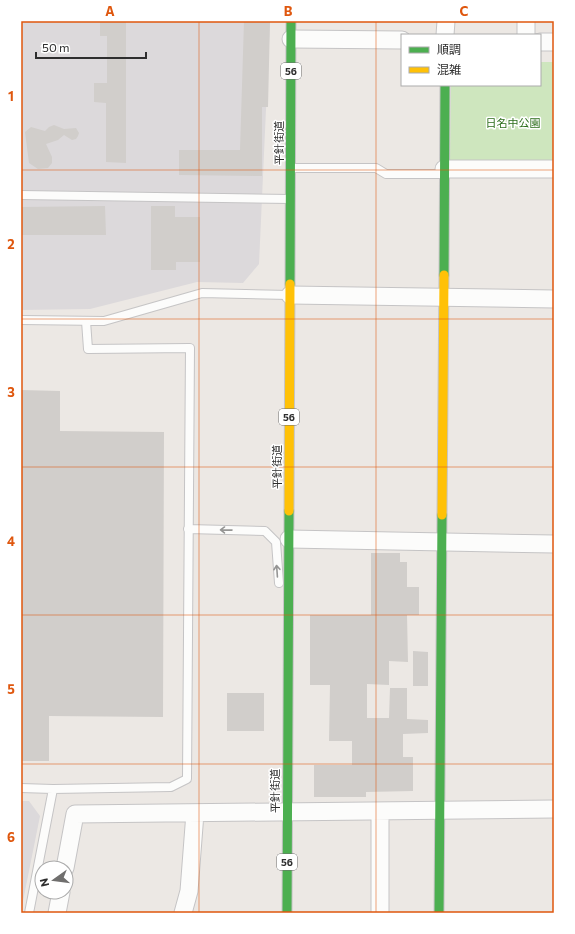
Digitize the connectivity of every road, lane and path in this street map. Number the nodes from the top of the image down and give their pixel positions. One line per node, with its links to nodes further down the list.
1 (291, 21): 6 (main road, 平針街道 / 56)
2 (446, 21): 4 (street)
3 (526, 21): 5 (street)
4 (445, 34)
5 (526, 34)
6 (291, 39): 7 (street); 11 (main road, 平針街道 / 56)
7 (401, 40)
8 (541, 42): 9 (street)
9 (554, 42)
10 (445, 86): 13 (main road)
11 (291, 168): 13 (lane); 15 (main road, 平針街道 / 56)
12 (554, 169): 13 (street)
13 (444, 171): 17 (main road)
14 (21, 195): 15 (lane)
15 (290, 199): 16 (main road, 平針街道 / 56)
16 (290, 295): 17 (street); 20 (lane); 22 (main road, 平針街道 / 56)
17 (444, 297): 18 (street); 23 (main road)
18 (554, 299)
19 (21, 320): 20 (lane)
20 (86, 321): 21 (lane)
21 (188, 529): 25 (lane, one-way to 21); 27 (lane)
22 (288, 539): 23 (street); 25 (main road, 平針街道 / 56)
23 (442, 542): 24 (street); 29 (main road)
24 (554, 544)
25 (288, 608): 30 (main road, 平針街道 / 56)
26 (21, 788): 27 (lane)
27 (53, 789): 35 (lane)
28 (554, 809): 29 (street)
29 (440, 810): 31 (street); 40 (main road)
30 (287, 811): 31 (street); 32 (street); 38 (main road, 平針街道 / 56)
31 (380, 811): 39 (street)
32 (195, 813): 33 (street); 37 (street)
33 (66, 860)
34 (59, 900): 36 (street)
35 (29, 913)
36 (57, 913)
37 (183, 913)
38 (287, 913)
39 (380, 913)
40 (439, 913)

